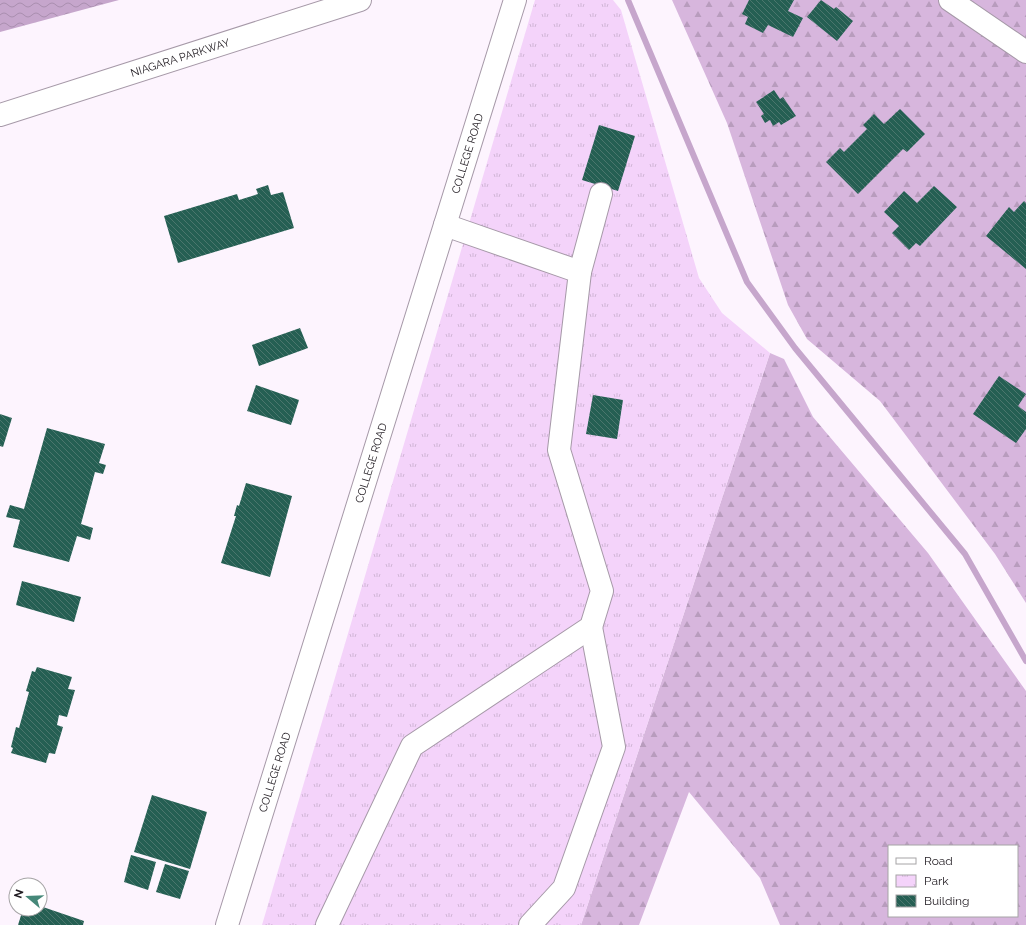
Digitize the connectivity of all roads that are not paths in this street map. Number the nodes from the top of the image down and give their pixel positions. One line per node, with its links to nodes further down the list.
1 (360, 0): 5 (street, NIAGARA PARKWAY)
2 (515, 0): 7 (street, COLLEGE ROAD)
3 (950, 0): 4 (street)
4 (1026, 52)
5 (0, 114)
6 (601, 194): 8 (street)
7 (445, 225): 8 (street); 10 (street, COLLEGE ROAD)
8 (580, 272): 9 (street)
9 (591, 627): 11 (street); 12 (street)
10 (227, 925)
11 (327, 925)
12 (530, 925)

